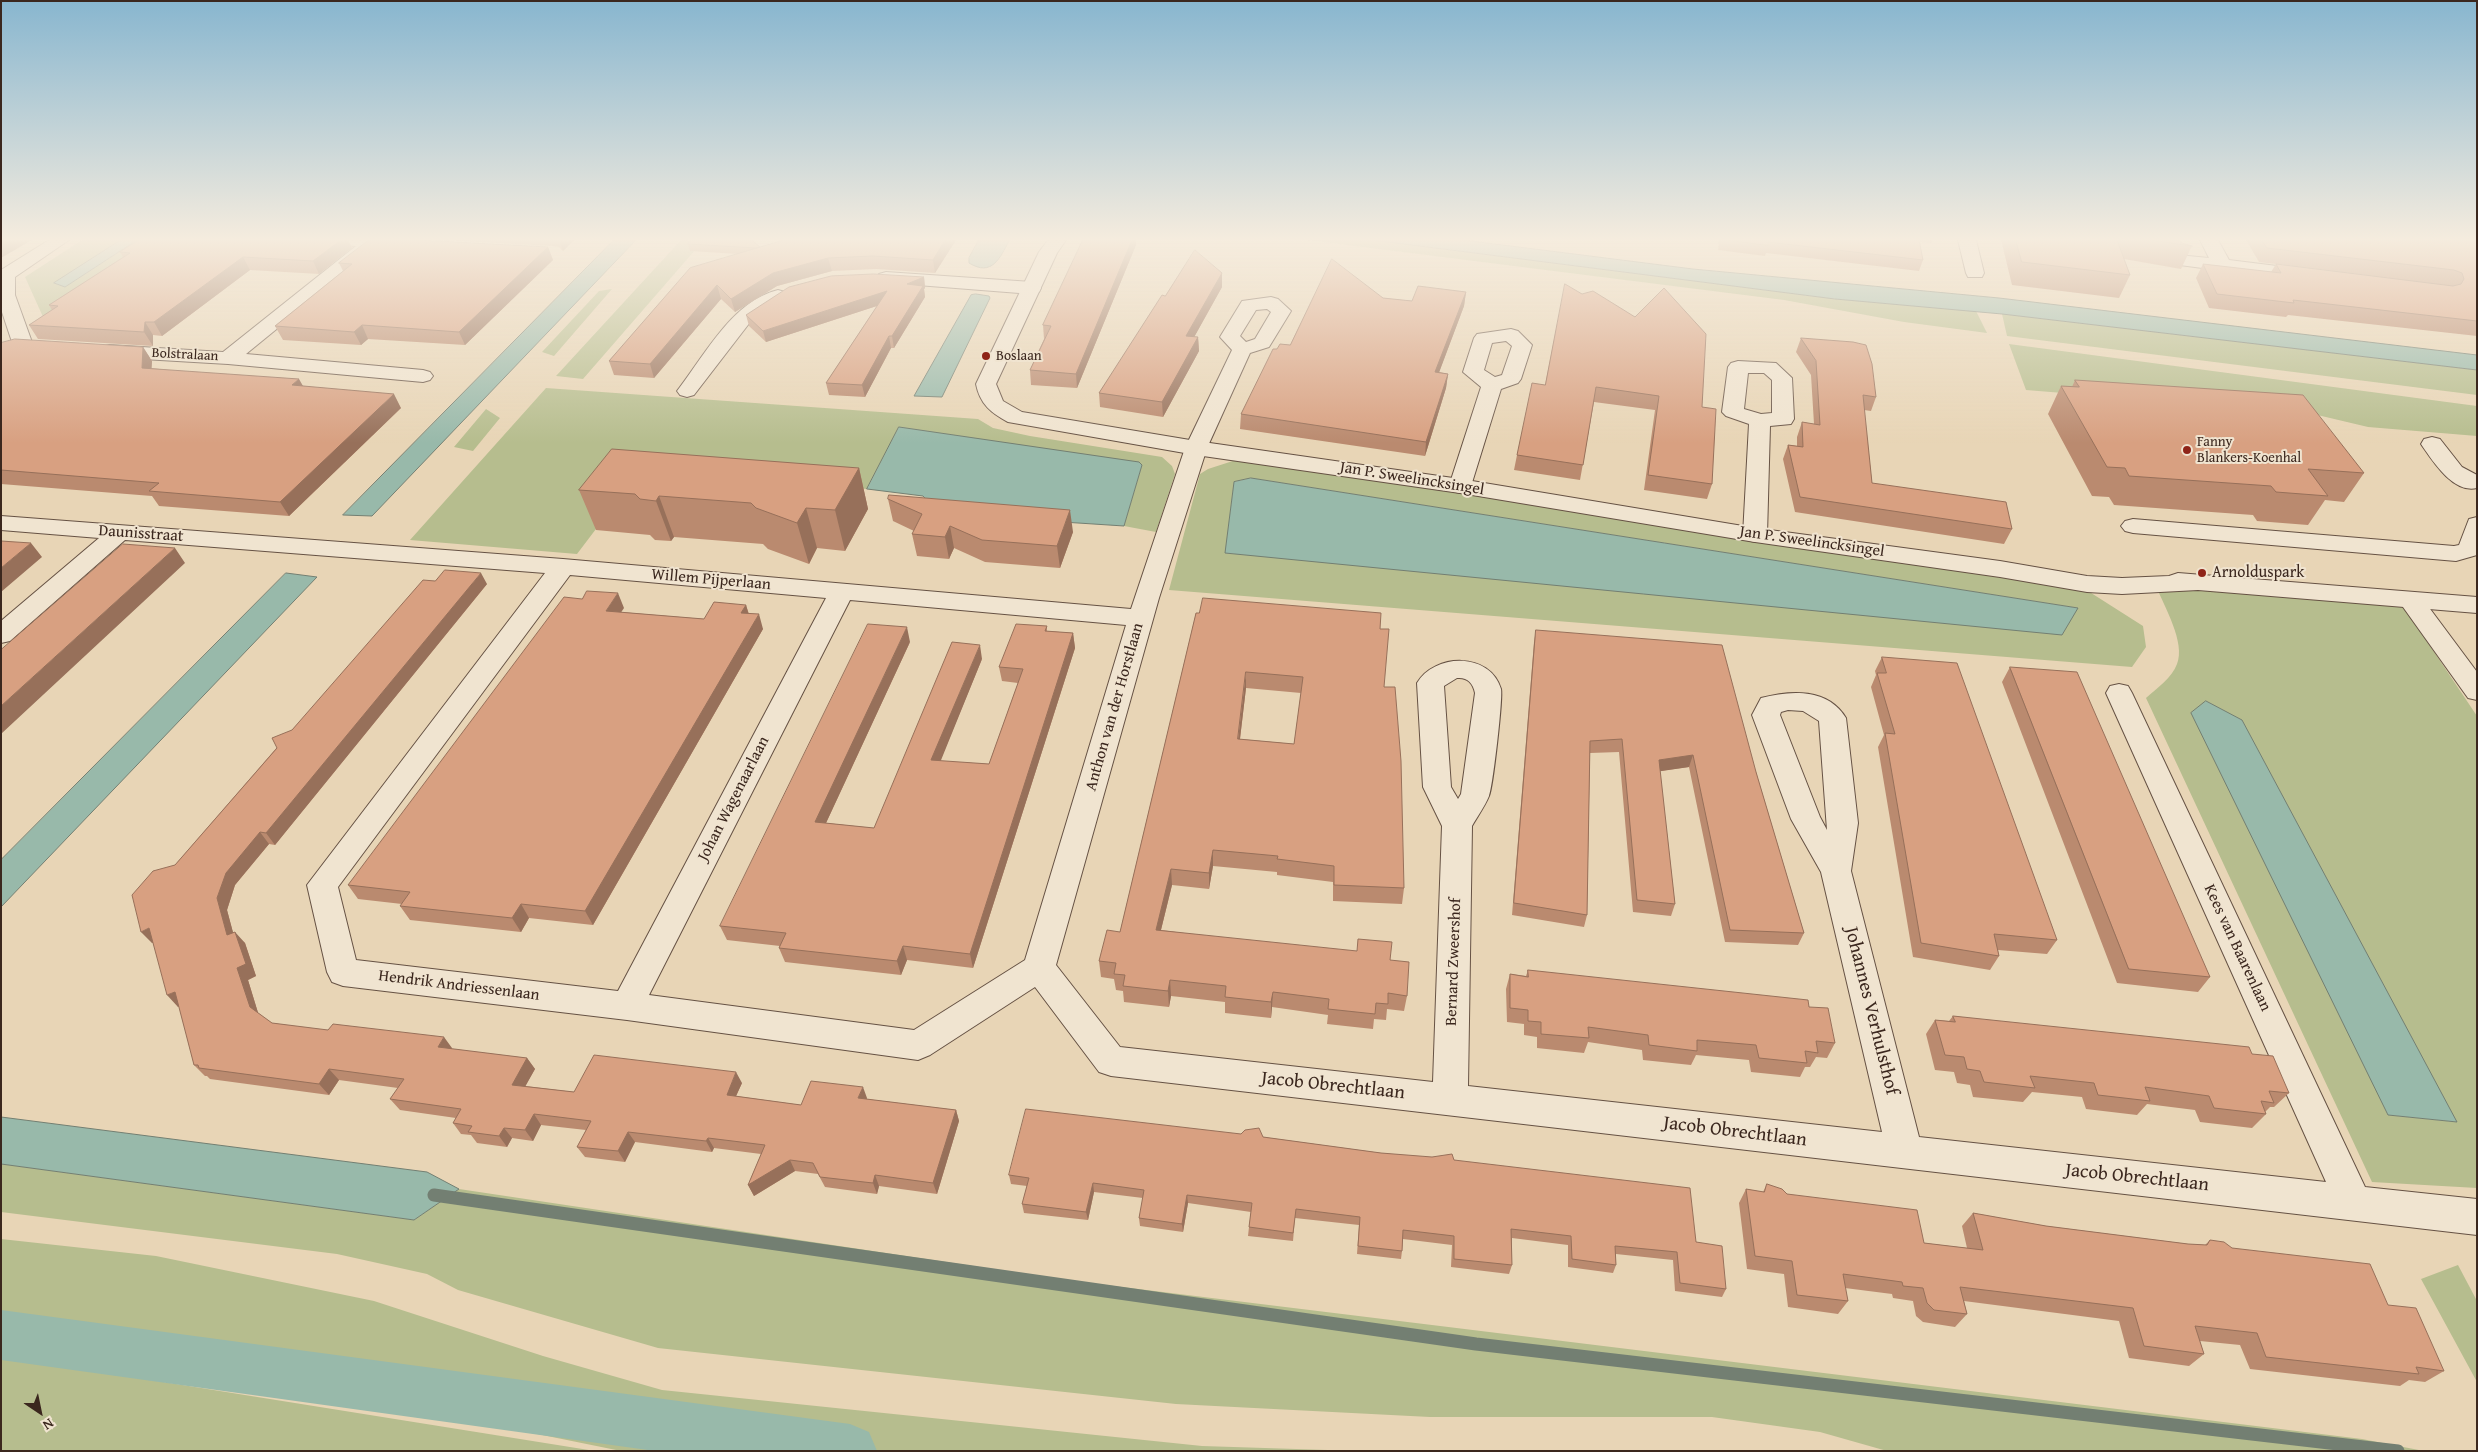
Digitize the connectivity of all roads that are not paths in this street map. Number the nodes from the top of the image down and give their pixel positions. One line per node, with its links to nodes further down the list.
1 (13, 308): 7 (street)
2 (291, 308): 8 (street, Bolstralaan)
3 (759, 308): 11 (street)
4 (1023, 308): 14 (street, Jan P. Sweelincksingel)
5 (1242, 349): 14 (street, Anthon van der Horstlaan)
6 (91, 350): 8 (street, Bolstralaan)
7 (1, 351)
8 (228, 358): 9 (street, Bolstralaan)
9 (424, 376)
10 (1492, 385): 16 (street)
11 (687, 391)
12 (1760, 420): 21 (street)
13 (2432, 444): 15 (street)
14 (1196, 448): 16 (street, Jan P. Sweelincksingel); 27 (street, Anthon van der Horstlaan)
15 (2475, 484)
16 (1460, 486): 21 (street, Jan P. Sweelincksingel)
17 (1, 523): 20 (street, Daunisstraat)
18 (2477, 524): 19 (street)
19 (2133, 526)
20 (119, 533): 22 (street, Daunisstraat); 28 (street)
21 (1755, 535): 25 (street, Jan P. Sweelincksingel)
22 (281, 544): 23 (street, Willem Pijperlaan)
23 (563, 567): 24 (street, Willem Pijperlaan); 34 (street, Hendrik Andriessenlaan)
24 (842, 592): 27 (street, Willem Pijperlaan); 34 (street, Johan Wagenaarlaan)
25 (2410, 600): 26 (street, Jan P. Sweelincksingel); 29 (street)
26 (2477, 605)
27 (1141, 618): 33 (street, Anthon van der Horstlaan)
28 (1, 635)
29 (2477, 690)
30 (2119, 693): 37 (street, Kees van Baarenlaan)
31 (1457, 826): 35 (street, Bernard Zweershof)
32 (1836, 871): 32 (street, Johannes Verhulsthof); 36 (street, Johannes Verhulsthof)
33 (1039, 968): 34 (street, Hendrik Andriessenlaan); 35 (street, Jacob Obrechtlaan)
34 (627, 1006)
35 (1450, 1098): 36 (street, Jacob Obrechtlaan)
36 (1905, 1152): 37 (street, Jacob Obrechtlaan)
37 (2354, 1203): 38 (street, Jacob Obrechtlaan)
38 (2477, 1217)

